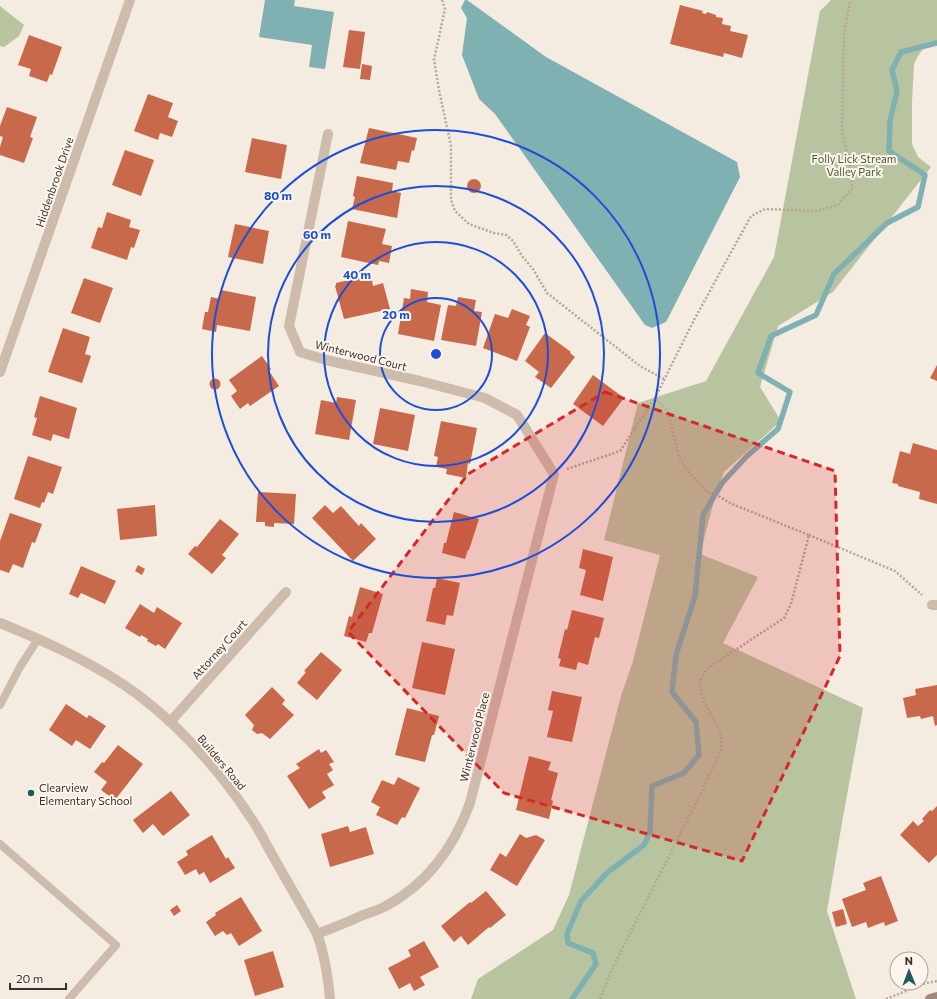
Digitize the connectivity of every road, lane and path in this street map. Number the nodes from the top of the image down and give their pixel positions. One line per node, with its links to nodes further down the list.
1 (130, 0): 5 (street, Hiddenbrook Drive)
2 (442, 0): 6 (path)
3 (850, 0): 6 (path)
4 (328, 134): 8 (street, Winterwood Court)
5 (0, 372)
6 (664, 379): 7 (path)
7 (654, 398): 8 (path); 9 (path)
8 (554, 474): 17 (street, Winterwood Place)
9 (809, 535): 11 (path); 22 (path)
10 (286, 592): 15 (street, Attorney Court)
11 (935, 605)
12 (0, 623): 13 (street, Builders Road)
13 (38, 639): 14 (lane); 15 (street, Builders Road)
14 (0, 705)
15 (170, 722): 17 (street, Builders Road)
16 (0, 844): 20 (lane)
17 (317, 934): 21 (street, Builders Road)
18 (937, 980): 23 (path)
19 (937, 997): 24 (main road)
20 (69, 999)
21 (330, 999)
22 (600, 999)
23 (886, 999)
24 (930, 999)

